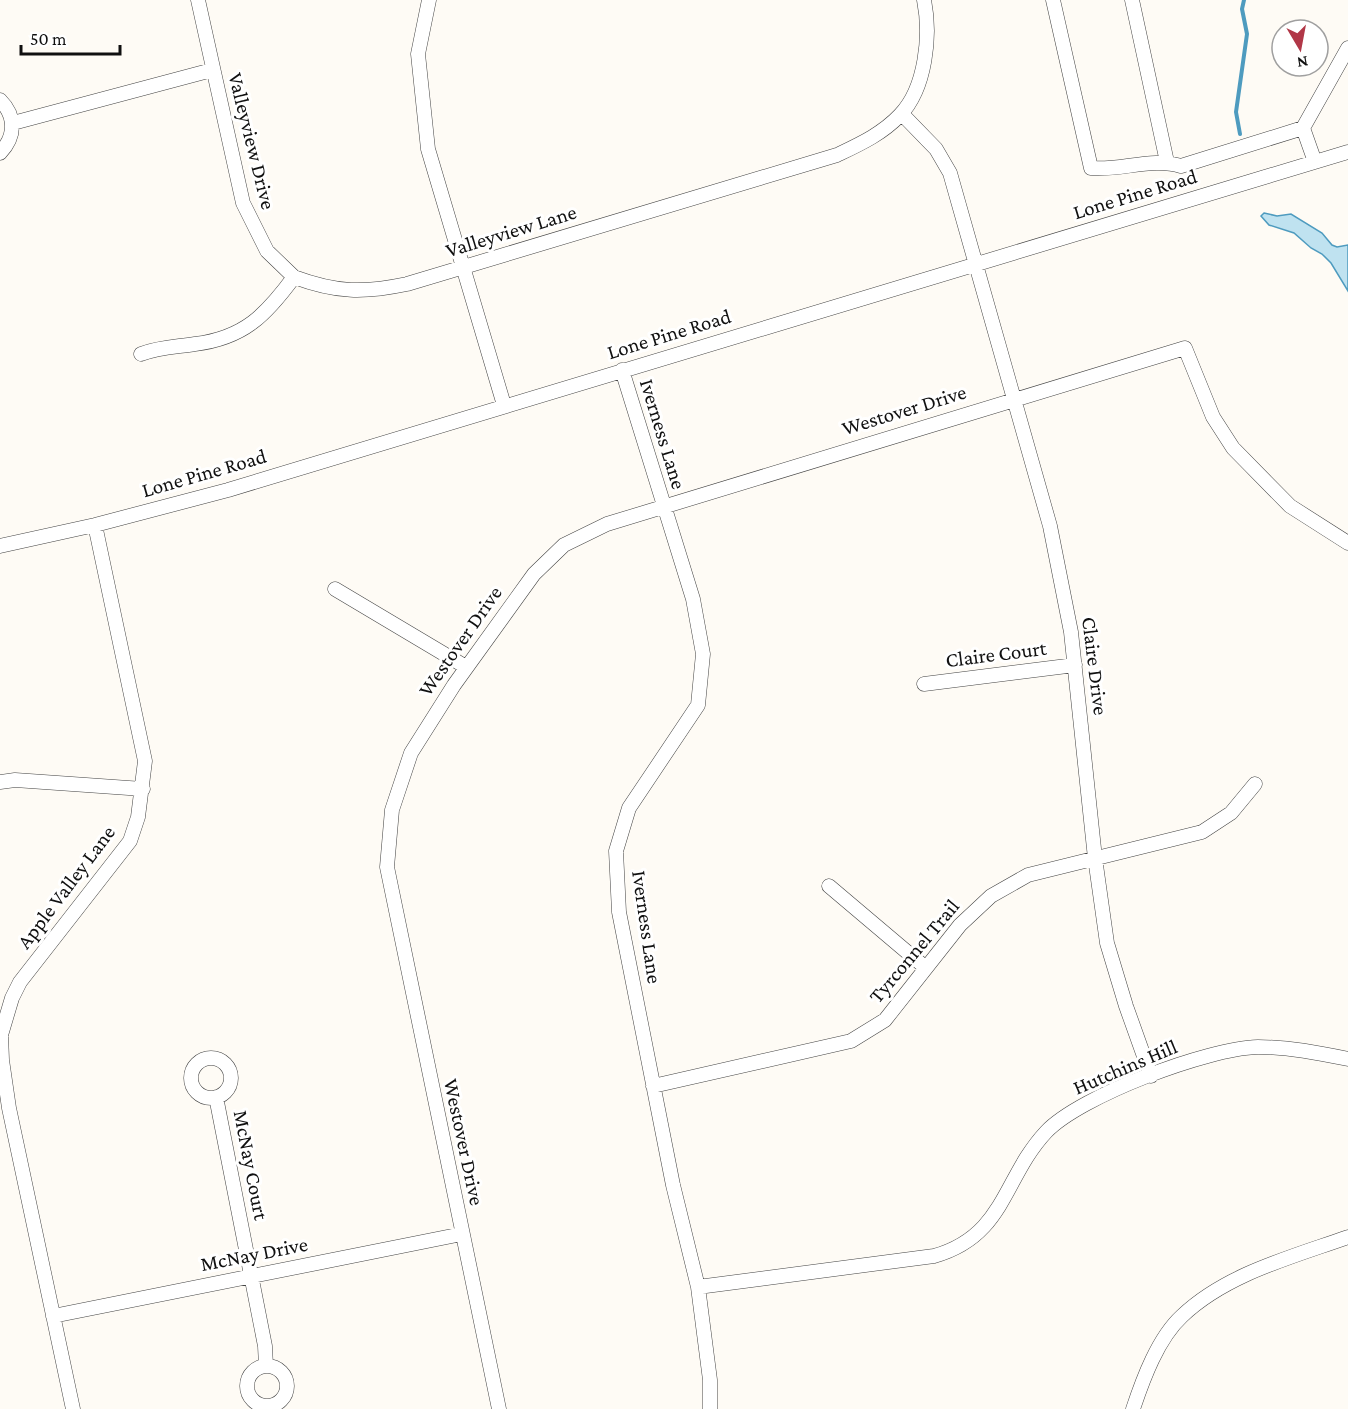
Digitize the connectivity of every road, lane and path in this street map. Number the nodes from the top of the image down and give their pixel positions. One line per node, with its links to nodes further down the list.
1 (198, 0): 7 (street, Valleyview Drive)
2 (429, 0): 17 (street)
3 (924, 0): 9 (street)
4 (1053, 0): 14 (street)
5 (1132, 0): 14 (street)
6 (1348, 48): 11 (street)
7 (212, 70): 10 (street); 18 (street, Valleyview Drive)
8 (0, 100): 10 (street)
9 (902, 114): 16 (street, Claire Drive); 17 (street, Valleyview Lane)
10 (13, 123): 13 (street)
11 (1304, 128): 14 (street); 15 (street)
12 (1348, 152): 15 (street, Lone Pine Road)
13 (0, 153)
14 (1167, 162)
15 (1315, 162): 16 (street, Lone Pine Road)
16 (975, 265): 20 (street, Lone Pine Road); 21 (street, Claire Drive)
17 (465, 268): 18 (street, Valleyview Lane); 22 (street)
18 (294, 277): 19 (street)
19 (141, 354)
20 (622, 370): 22 (street, Lone Pine Road); 23 (street, Iverness Lane)
21 (1012, 400): 23 (street, Westover Drive); 25 (street, Westover Drive); 28 (street, Claire Drive)
22 (504, 405): 24 (street, Lone Pine Road)
23 (663, 506): 29 (street, Westover Drive); 40 (street, Iverness Lane)
24 (95, 525): 26 (street, Lone Pine Road); 33 (street, Apple Valley Lane)
25 (1348, 543)
26 (0, 546)
27 (335, 589): 29 (street)
28 (1075, 665): 30 (street, Claire Court); 34 (street, Claire Drive)
29 (466, 667): 42 (street, Westover Drive)
30 (924, 684)
31 (0, 782): 33 (street)
32 (1255, 784): 34 (street, Tyrconnel Trail)
33 (143, 789): 37 (street, Apple Valley Lane)
34 (1095, 858): 36 (street, Tyrconnel Trail); 39 (street, Claire Drive)
35 (829, 886): 36 (street)
36 (927, 968): 40 (street, Tyrconnel Trail)
37 (6, 996): 46 (street, Apple Valley Lane)
38 (1348, 1059): 39 (street, Hutchins Hill)
39 (1151, 1076): 45 (street, Hutchins Hill)
40 (653, 1086): 45 (street, Iverness Lane)
41 (216, 1097): 44 (street, McNay Court)
42 (462, 1234): 44 (street, McNay Drive); 49 (street, Westover Drive)
43 (1348, 1237): 51 (street)
44 (252, 1276): 46 (street, McNay Drive); 47 (street, McNay Court)
45 (698, 1287): 50 (street, Iverness Lane)
46 (54, 1316): 48 (street, Apple Valley Lane)
47 (266, 1366)
48 (73, 1409)
49 (499, 1409)
50 (710, 1409)
51 (1133, 1409)

